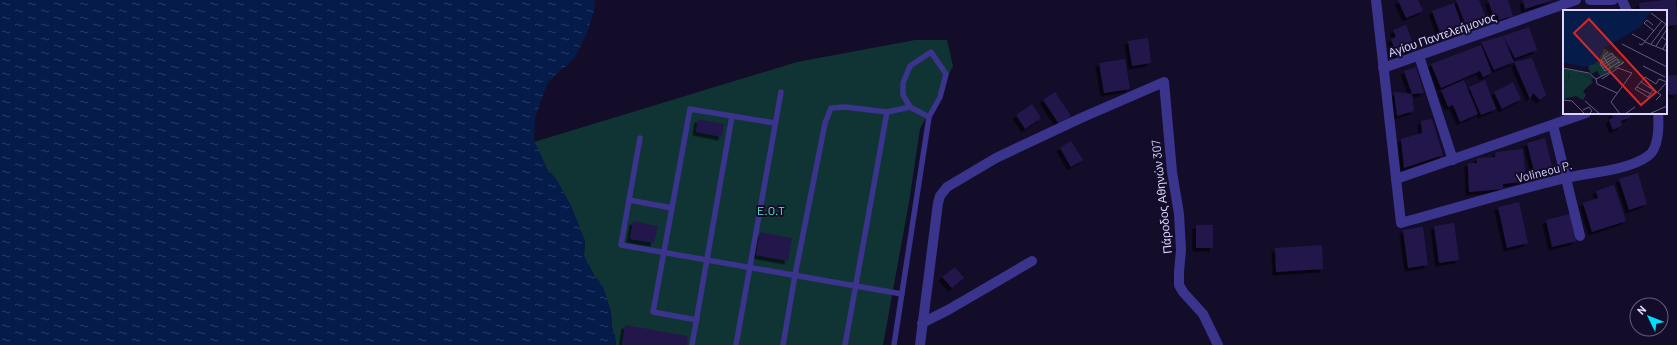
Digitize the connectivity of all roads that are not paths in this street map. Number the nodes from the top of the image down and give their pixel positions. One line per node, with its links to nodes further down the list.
1 (1376, 0): 8 (street)
2 (1576, 0): 7 (street, Αγίου Παντελεήμονος)
3 (1590, 0): 4 (street)
4 (1613, 0)
5 (1622, 0): 6 (street)
6 (1627, 10)
7 (1419, 56): 8 (street, Αγίου Παντελεήμονος); 19 (street)
8 (1383, 68): 21 (street)
9 (781, 92): 16 (lane)
10 (910, 107): 11 (lane); 15 (lane); 15 (lane)
11 (887, 112): 29 (lane); 30 (lane)
12 (1583, 114): 17 (street)
13 (1658, 114): 20 (street, Volineou P.)
14 (732, 116): 16 (lane); 23 (lane); 26 (lane)
15 (929, 117): 31 (lane)
16 (775, 123): 28 (lane)
17 (1553, 125): 19 (street); 20 (street)
18 (640, 138): 22 (lane)
19 (1453, 160): 21 (street)
20 (1567, 178): 21 (street, Volineou P.); 24 (street)
21 (1396, 179)
22 (629, 200): 23 (lane); 25 (lane)
23 (672, 208): 25 (lane)
24 (1580, 236)
25 (664, 252): 26 (lane); 32 (lane)
26 (707, 260): 28 (lane); 32 (lane)
27 (1032, 261): 33 (street)
28 (750, 268): 29 (lane); 35 (lane)
29 (795, 275): 30 (lane); 36 (lane)
30 (856, 286): 31 (lane); 37 (lane)
31 (902, 294): 38 (lane)
32 (697, 320): 34 (lane)
33 (922, 322): 39 (street); 40 (street, Πάροδος Αθηνών 307)
34 (692, 345)
35 (736, 345)
36 (783, 345)
37 (845, 345)
38 (894, 345)
39 (920, 345)
40 (1218, 345)

